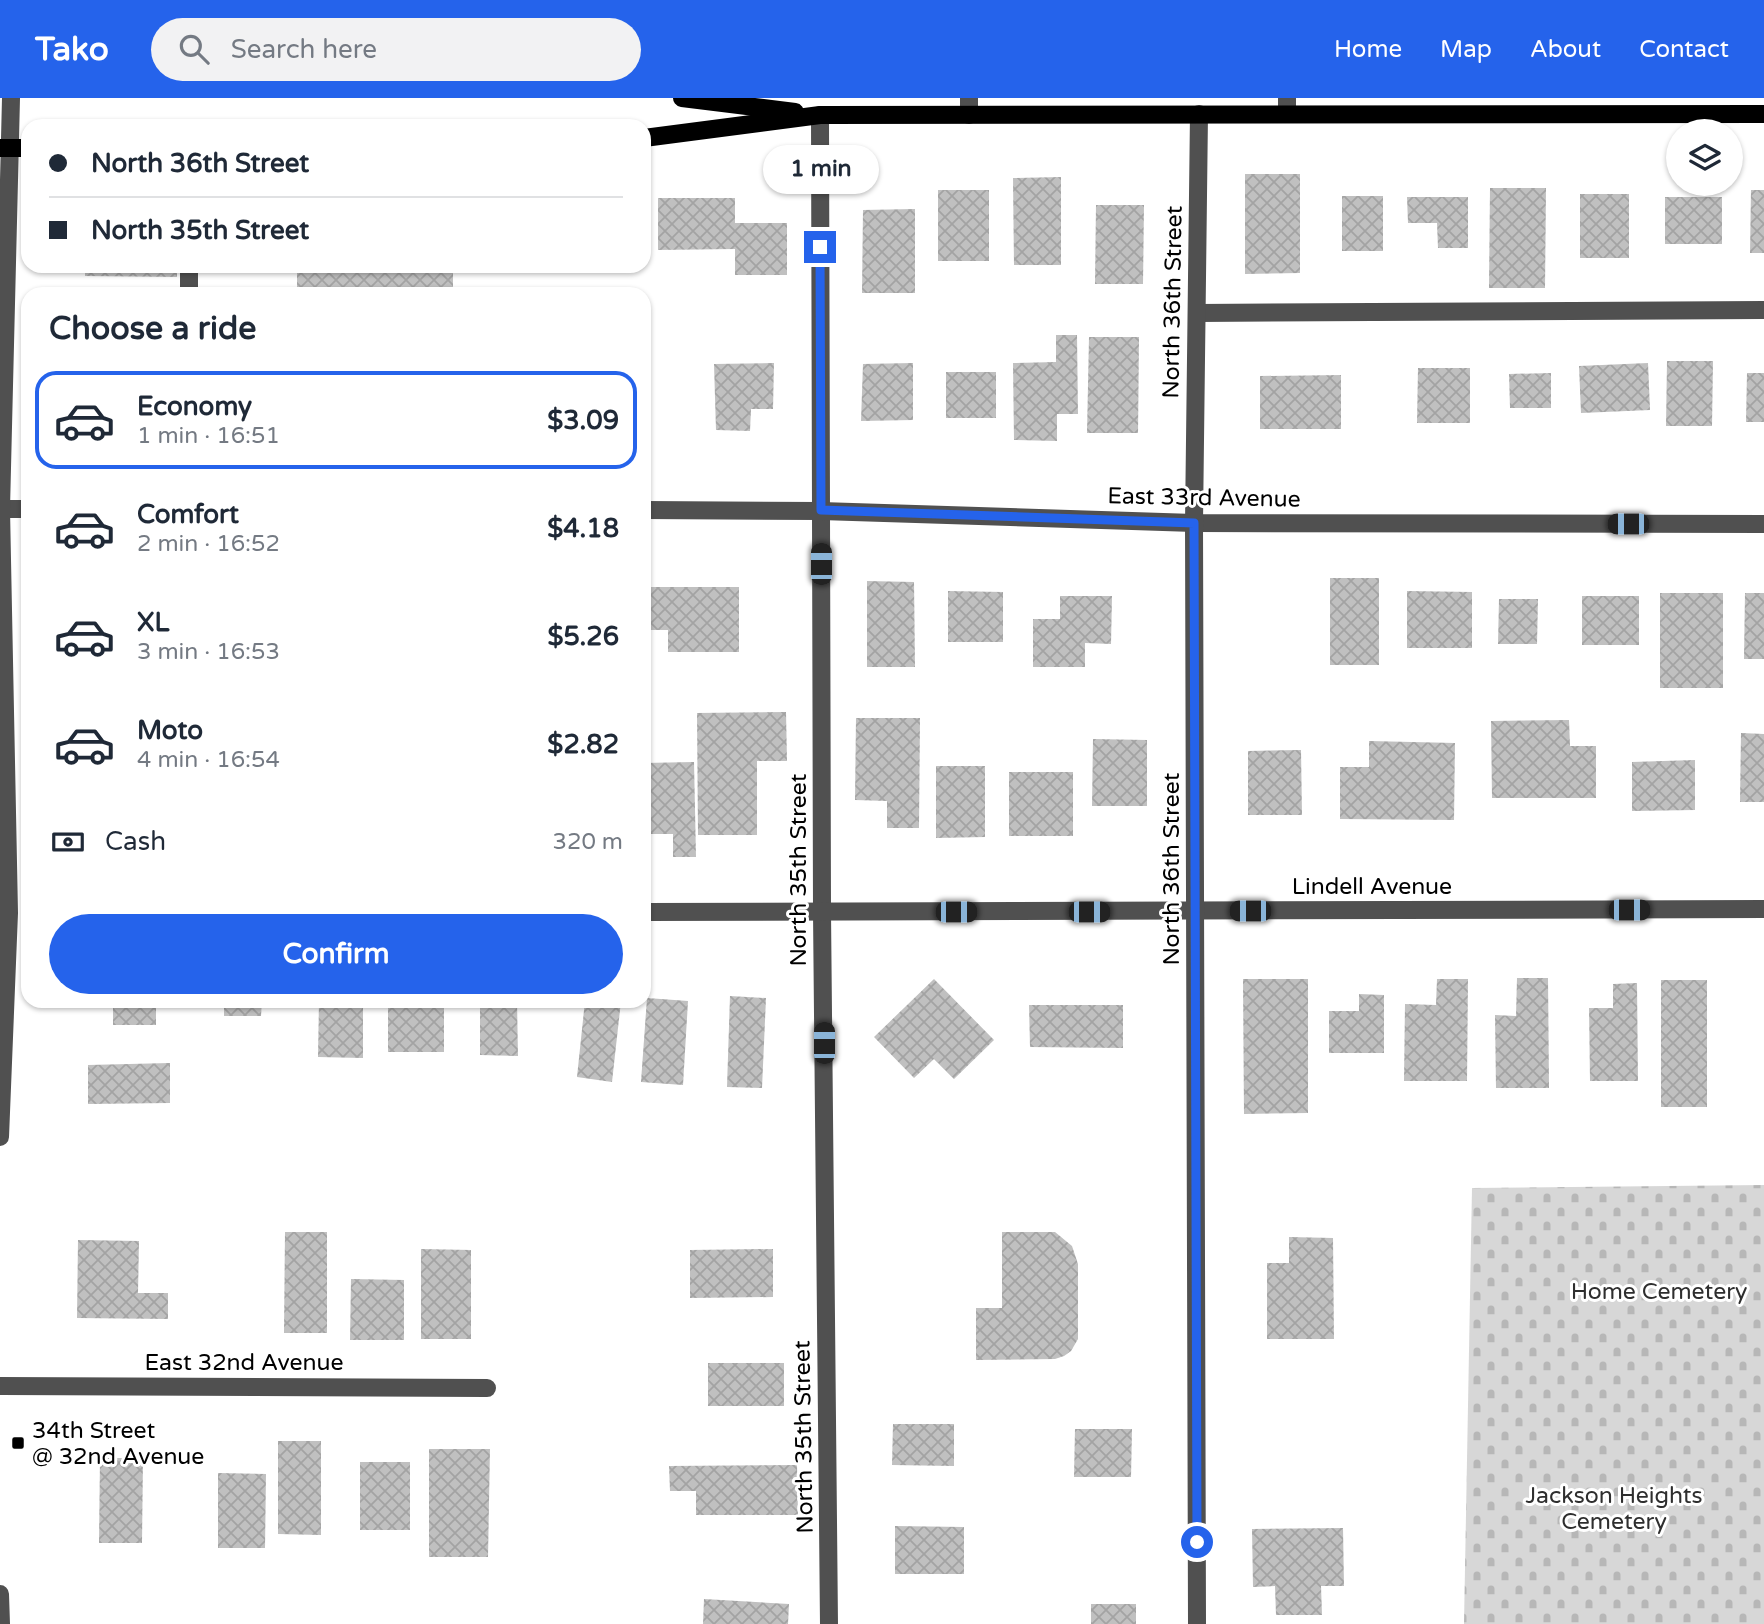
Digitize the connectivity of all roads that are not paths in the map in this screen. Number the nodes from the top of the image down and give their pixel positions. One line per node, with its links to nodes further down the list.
1 (11, 98): 9 (street)
2 (682, 98): 7 (main road)
3 (969, 106): 5 (main road); 7 (main road)
4 (1287, 106): 5 (main road); 6 (main road)
5 (1199, 114): 11 (street, North 36th Street)
6 (1764, 114)
7 (820, 116): 8 (main road); 15 (street, North 35th Street)
8 (651, 137)
9 (5, 148): 12 (street)
10 (1764, 310): 11 (street)
11 (1197, 313): 16 (street, North 36th Street)
12 (1, 509): 13 (street); 22 (street)
13 (21, 509)
14 (651, 510): 15 (street, East 33rd Avenue)
15 (821, 510): 16 (street, East 33rd Avenue); 21 (street, North 35th Street)
16 (1194, 523): 17 (street, East 33rd Avenue); 19 (street, North 36th Street)
17 (1764, 524)
18 (1764, 909): 19 (street, Lindell Avenue)
19 (1196, 911): 21 (street, Lindell Avenue); 29 (street, North 36th Street)
20 (651, 912): 21 (street, Lindell Avenue)
21 (822, 912): 28 (street, North 35th Street)
22 (5, 913): 23 (street)
23 (0, 1137)
24 (0, 1386): 25 (street, East 32nd Avenue)
25 (487, 1388)
26 (0, 1594): 27 (street)
27 (1, 1624)
28 (830, 1624)
29 (1197, 1624)

